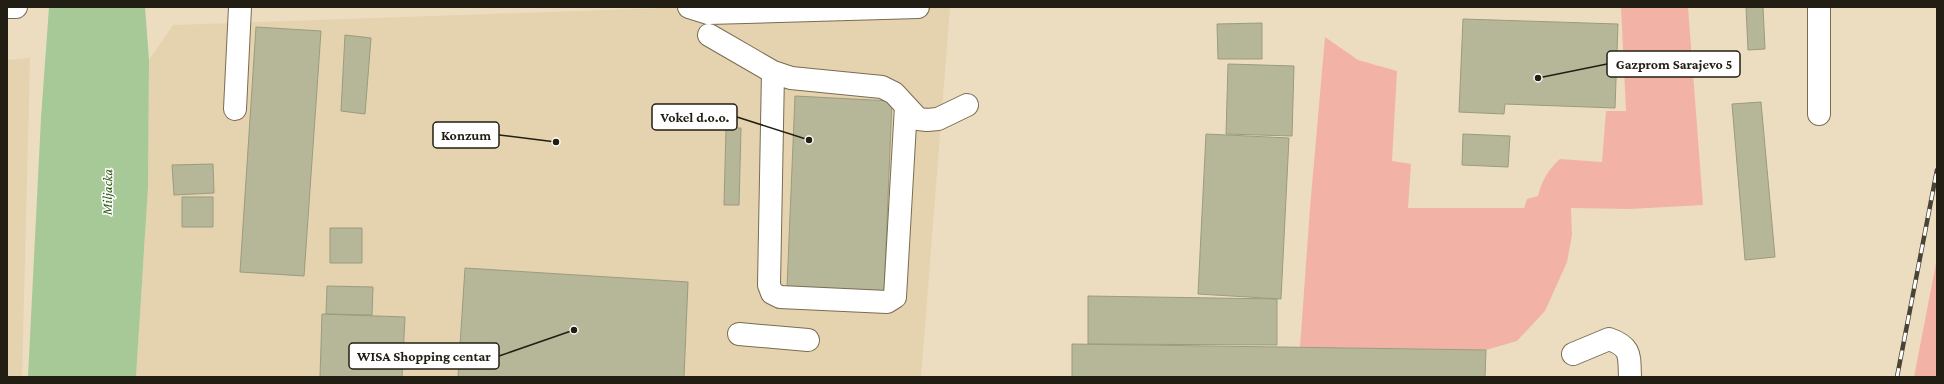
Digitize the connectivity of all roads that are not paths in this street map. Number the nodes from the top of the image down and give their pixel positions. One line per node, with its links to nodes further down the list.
1 (7, 7): 2 (main road)
2 (16, 7)
3 (240, 7): 11 (main road)
4 (689, 7): 5 (main road)
5 (918, 7)
6 (1820, 7): 12 (main road)
7 (709, 35): 8 (main road)
8 (773, 72): 10 (main road); 10 (main road)
9 (967, 105): 10 (main road)
10 (906, 106)
11 (235, 109)
12 (1819, 114)
13 (739, 334): 14 (main road)
14 (808, 340)
15 (1573, 354): 16 (main road)
16 (1630, 377)

